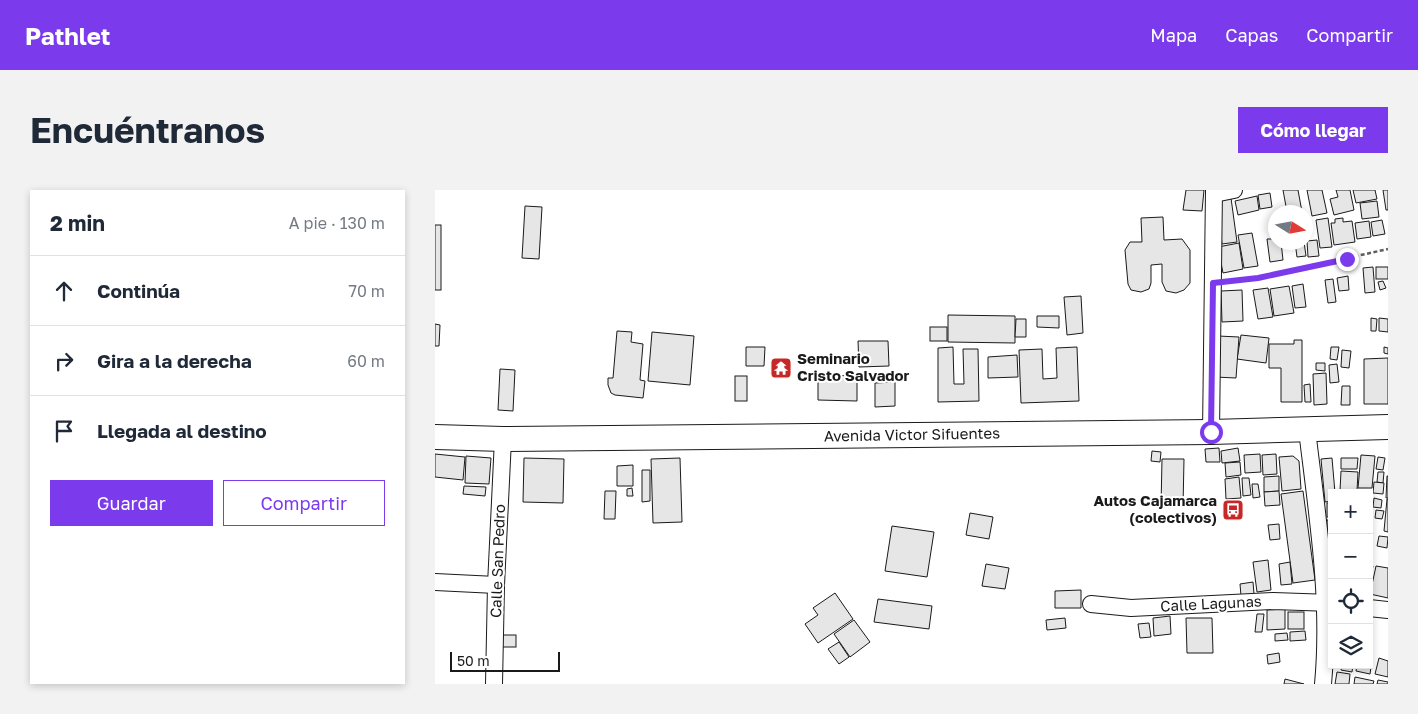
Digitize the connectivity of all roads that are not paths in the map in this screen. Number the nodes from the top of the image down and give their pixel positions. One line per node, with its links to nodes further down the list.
1 (1234, 190): 2 (street)
2 (1214, 192): 5 (street)
3 (1388, 427): 4 (highway, Avenida Victor Sifuentes)
4 (1307, 430): 5 (highway, Avenida Victor Sifuentes); 10 (street)
5 (1211, 432): 7 (highway, Avenida Victor Sifuentes)
6 (435, 437): 7 (highway, Avenida Victor Sifuentes)
7 (503, 439): 9 (street, Calle San Pedro)
8 (435, 582): 9 (street)
9 (496, 585): 16 (street, Calle San Pedro)
10 (1328, 597)
11 (1328, 603): 12 (street, Calle Lagunas)
12 (1091, 604)
13 (1373, 608): 14 (street)
14 (1388, 610)
15 (1328, 621): 17 (street)
16 (494, 684)
17 (1323, 684)

